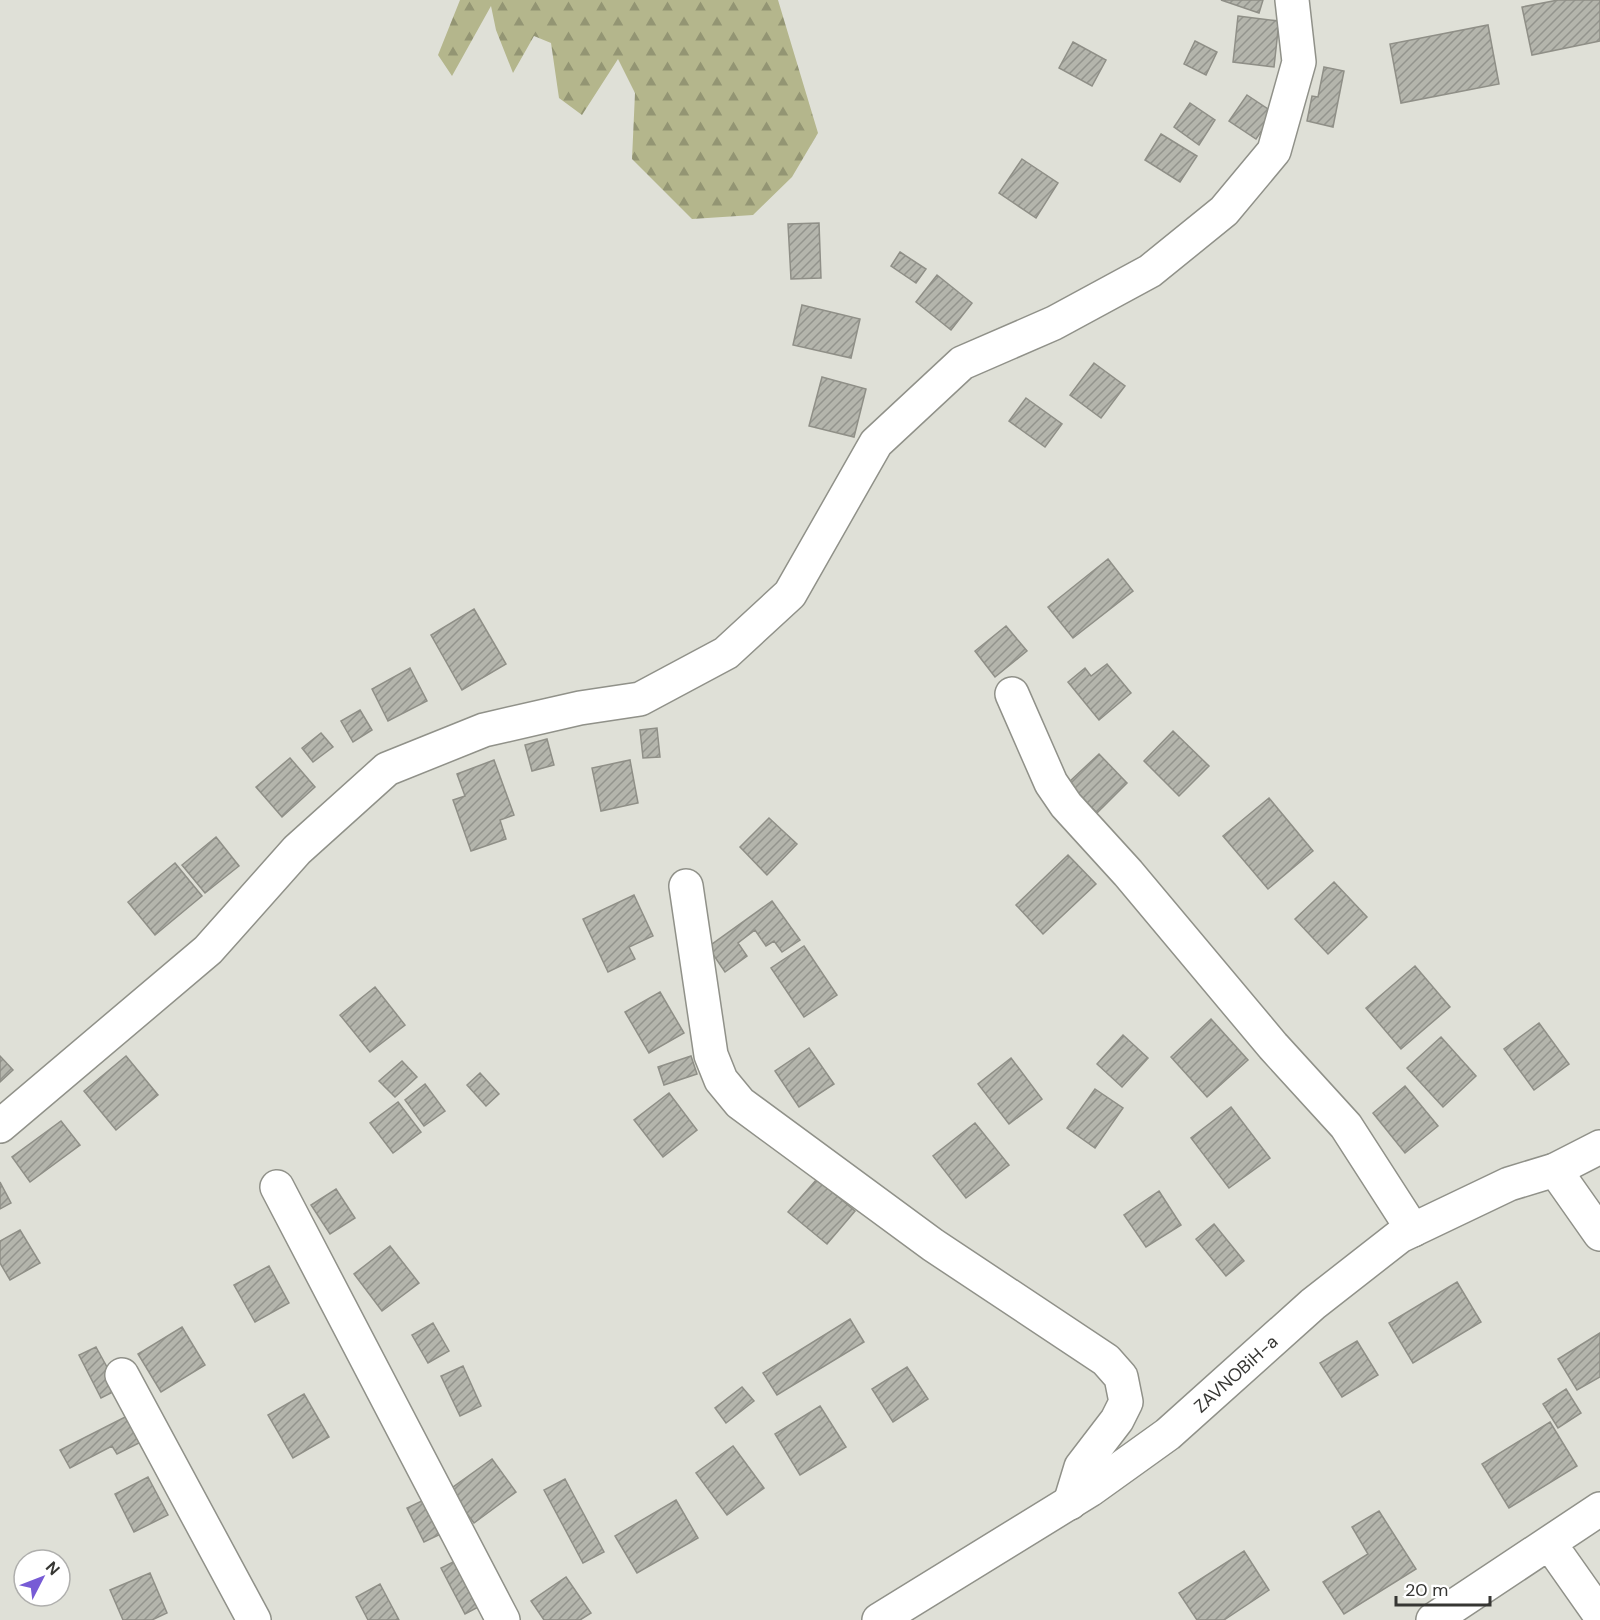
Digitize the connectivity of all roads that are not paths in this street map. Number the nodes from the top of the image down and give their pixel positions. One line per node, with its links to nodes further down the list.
1 (1292, 0): 4 (street)
2 (1012, 694): 8 (street)
3 (686, 886): 11 (street)
4 (0, 1126)
5 (1600, 1147): 6 (street, ZAVNOBiH-a)
6 (1555, 1170): 8 (street, ZAVNOBiH-a); 9 (street)
7 (277, 1187): 16 (street)
8 (1413, 1230): 11 (street, ZAVNOBiH-a)
9 (1600, 1234)
10 (122, 1375): 15 (street)
11 (1070, 1503): 17 (street, ZAVNOBiH-a)
12 (1600, 1509): 13 (street)
13 (1550, 1544): 14 (street); 18 (street)
14 (1600, 1615)
15 (254, 1620)
16 (503, 1620)
17 (879, 1620)
18 (1433, 1620)

